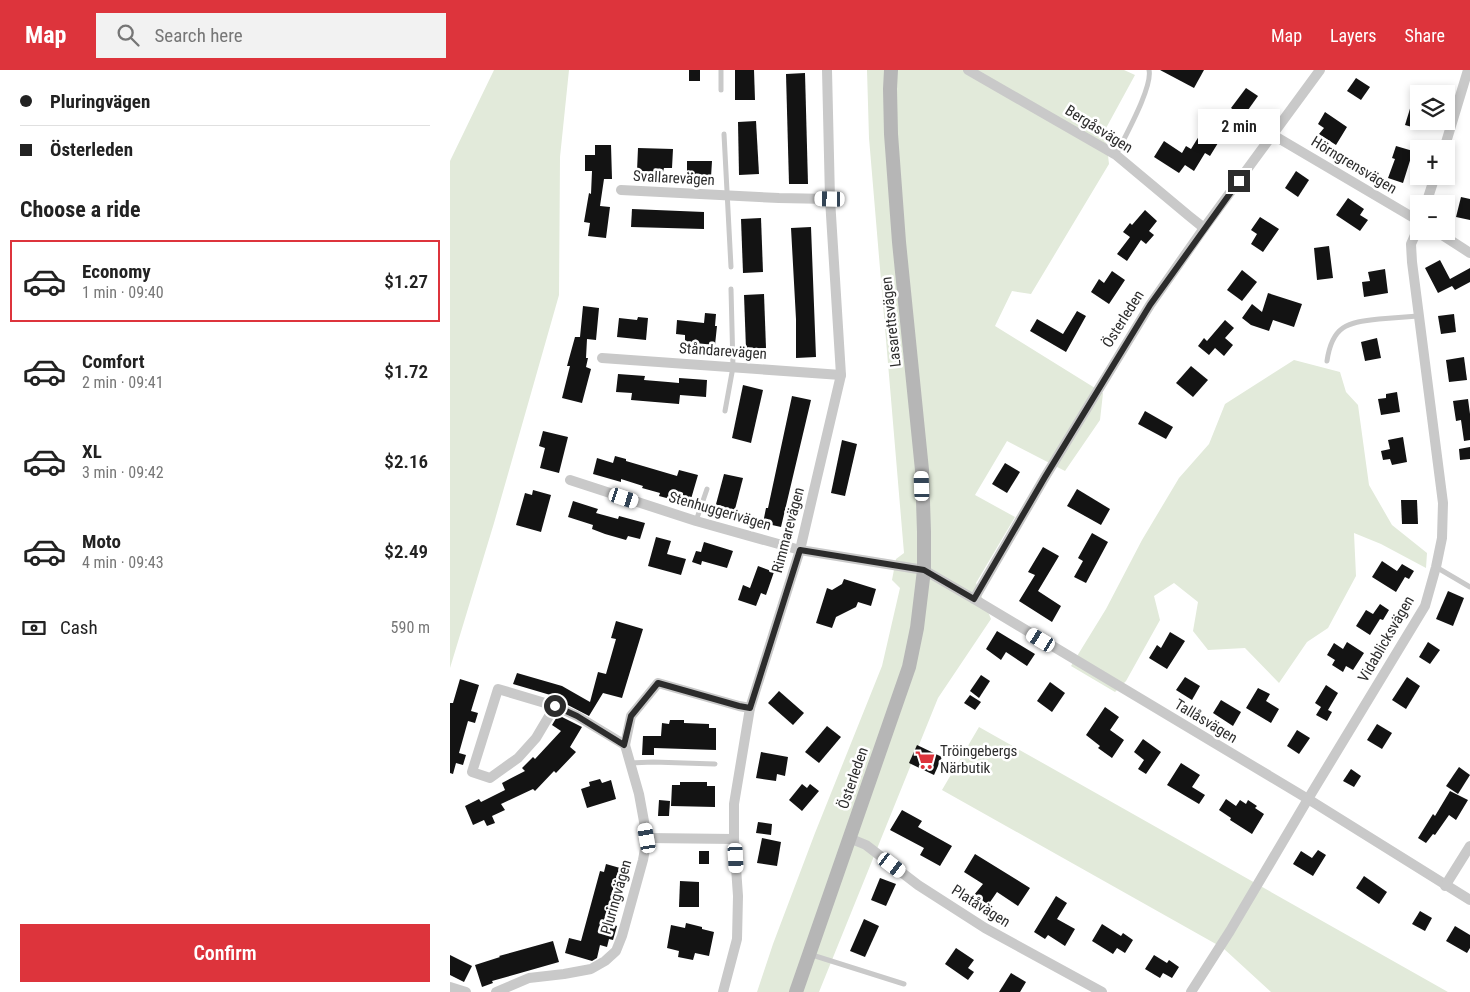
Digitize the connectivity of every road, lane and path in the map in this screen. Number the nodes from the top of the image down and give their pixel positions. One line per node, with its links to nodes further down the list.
1 (720, 70): 8 (lane)
2 (827, 70): 15 (street, Rimmarevägen)
3 (891, 70): 34 (street, Lasarettsvägen)
4 (970, 70): 12 (street, Bergåsvägen)
5 (1149, 70): 12 (lane)
6 (1320, 70): 10 (street, Österleden)
7 (1468, 70): 11 (street)
8 (721, 90)
9 (724, 134): 14 (lane, Svallarevägen)
10 (1274, 135): 16 (street, Hörngrensvägen); 17 (street, Österleden)
11 (1447, 140)
12 (1116, 155): 17 (street, Bergåsvägen)
13 (621, 190): 14 (street, Svallarevägen)
14 (726, 195): 15 (street, Svallarevägen); 21 (lane, Svallarevägen)
15 (830, 199): 27 (street, Rimmarevägen)
16 (1410, 215)
17 (1204, 228): 36 (street, Österleden)
18 (1414, 240): 23 (street, Vidablicksvägen)
19 (1450, 240): 20 (street)
20 (1470, 253)
21 (731, 267)
22 (731, 289): 26 (lane)
23 (1418, 316): 25 (lane); 33 (street, Vidablicksvägen)
24 (602, 358): 26 (street, Ståndarevägen)
25 (1327, 361)
26 (733, 367): 27 (street, Ståndarevägen); 28 (lane)
27 (841, 376): 32 (street, Rimmarevägen)
28 (725, 411)
29 (570, 480): 31 (street, Stenhuggerivägen)
30 (707, 489): 31 (lane)
31 (696, 521): 32 (street, Stenhuggerivägen)
32 (800, 550): 34 (street, Stenhuggerivägen); 38 (street, Rimmarevägen)
33 (1436, 567): 35 (lane); 42 (street, Vidablicksvägen)
34 (924, 570): 36 (street, Tallåsvägen); 44 (street, Österleden)
35 (1470, 587)
36 (974, 599): 42 (street, Tallåsvägen)
37 (555, 706): 37 (street); 39 (street)
38 (750, 708): 39 (street); 45 (street, Rimmarevägen)
39 (624, 745): 40 (street, Pluringvägen)
40 (629, 763): 41 (lane); 43 (street, Pluringvägen)
41 (715, 764)
42 (1308, 799): 47 (street, Tallåsvägen); 57 (street, Vidablicksvägen)
43 (647, 838): 45 (street); 53 (street, Pluringvägen)
44 (850, 838): 49 (street, Österleden); 56 (street, Platåvägen)
45 (734, 839): 54 (street, Rimmarevägen)
46 (1470, 846): 47 (street)
47 (1445, 886): 48 (street, Tallåsvägen)
48 (1470, 900)
49 (809, 954): 50 (lane); 55 (street, Österleden)
50 (904, 984)
51 (450, 987): 52 (street)
52 (466, 992)
53 (496, 992)
54 (723, 992)
55 (796, 992)
56 (1102, 992)
57 (1191, 992)

